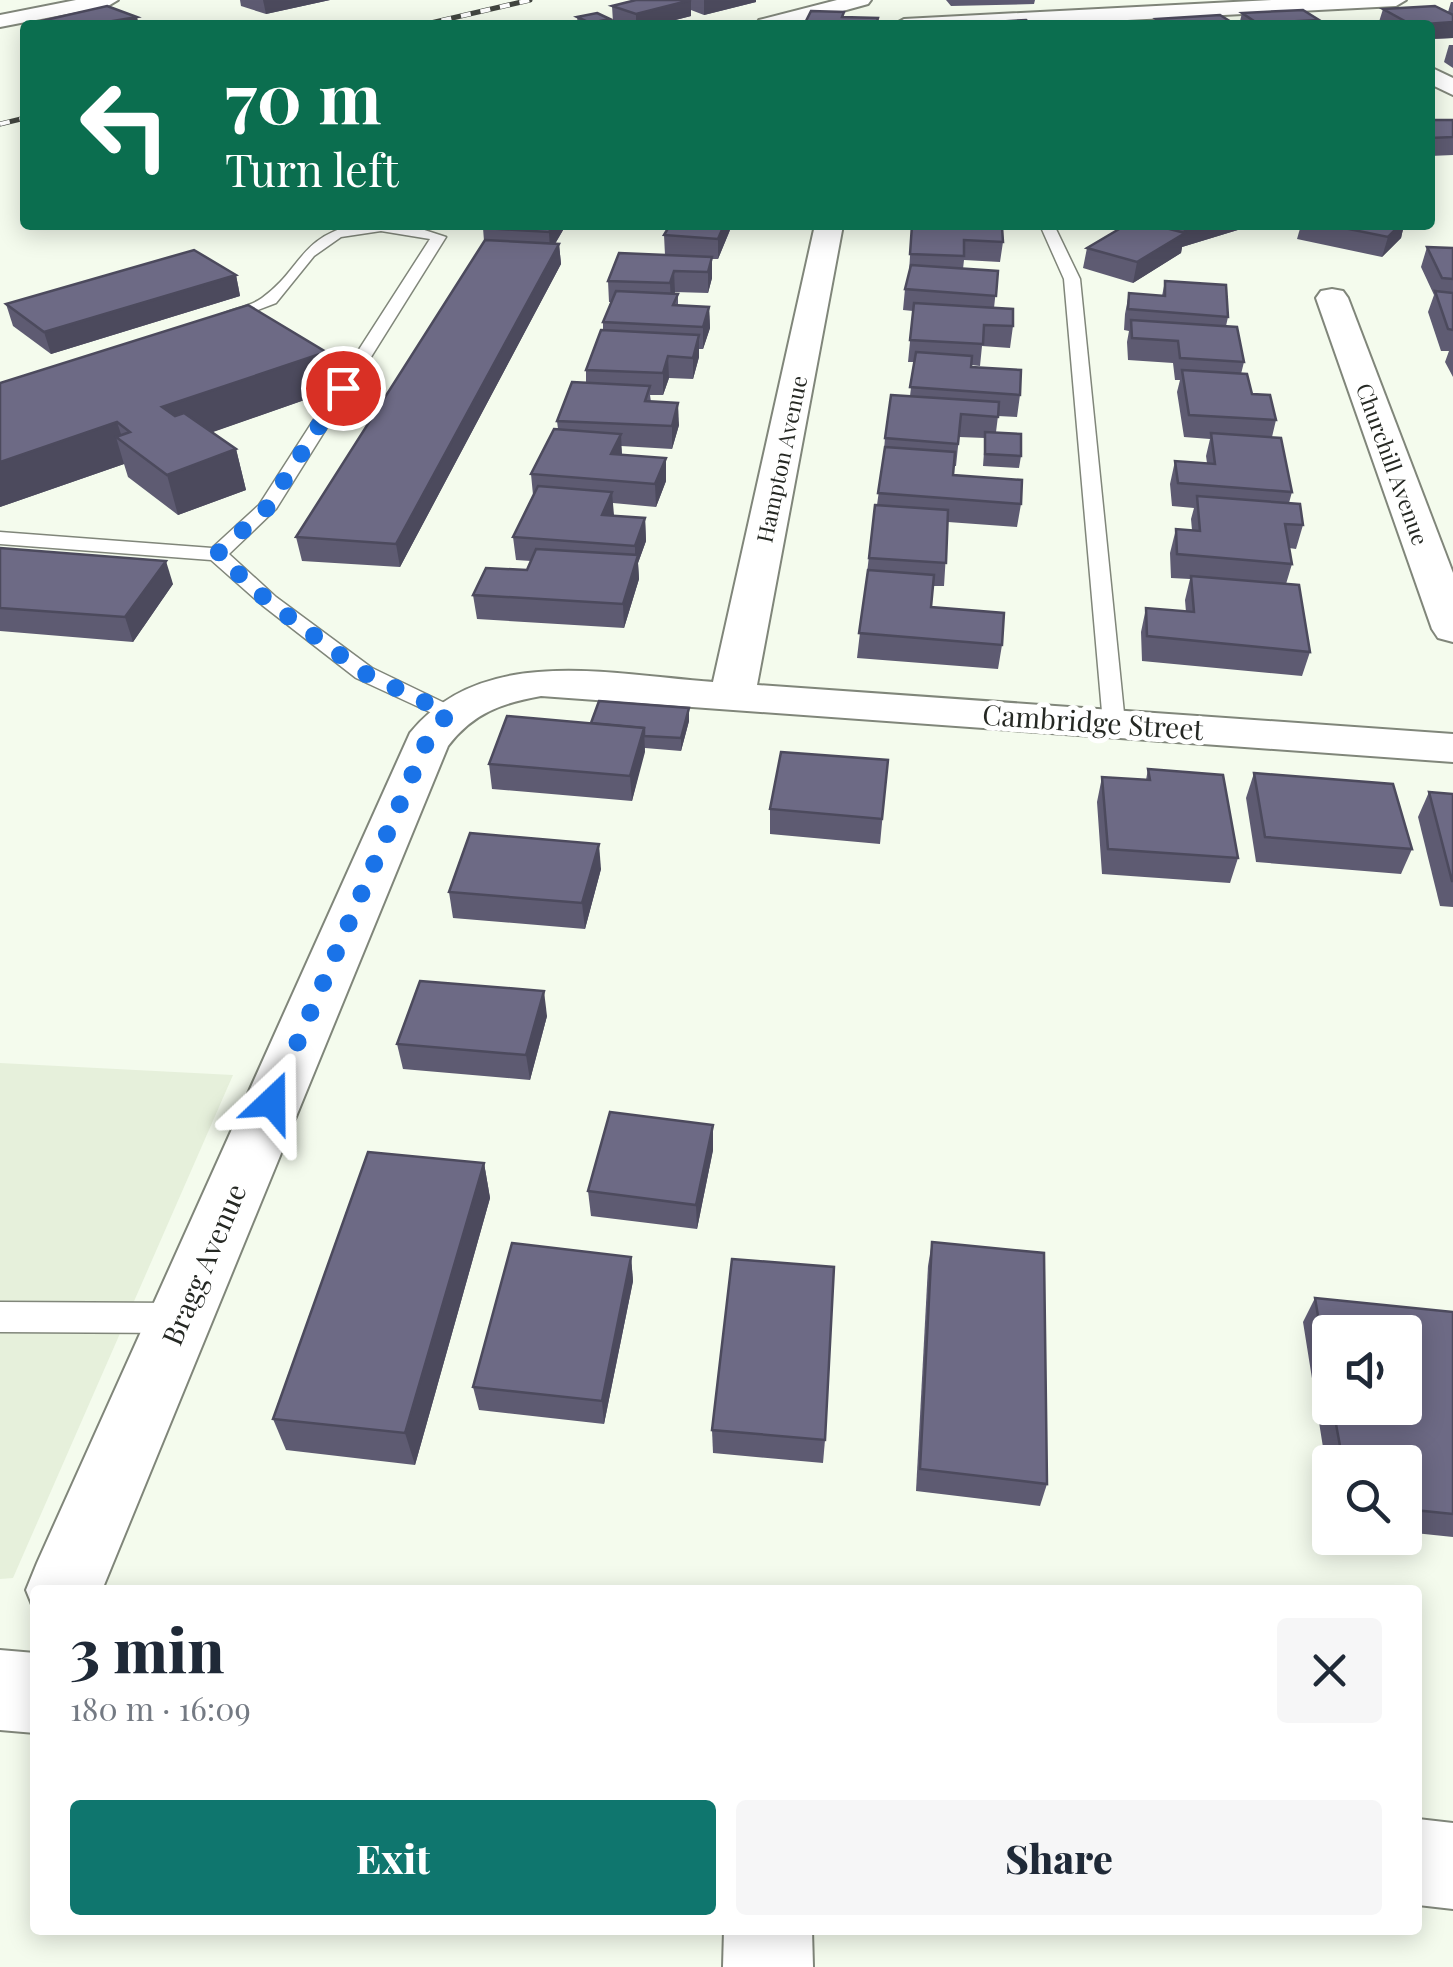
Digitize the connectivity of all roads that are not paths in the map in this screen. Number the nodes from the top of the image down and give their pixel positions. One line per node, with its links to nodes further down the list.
1 (108, 0): 8 (street)
2 (862, 0): 5 (street)
3 (1396, 0): 4 (street)
4 (1318, 4): 6 (street); 7 (street)
5 (786, 20)
6 (925, 20)
7 (1344, 20)
8 (0, 22)
9 (361, 230): 14 (lane)
10 (420, 230): 16 (lane)
11 (828, 230): 18 (street, Hampton Avenue)
12 (1050, 230): 20 (lane)
13 (1332, 298): 17 (street, Churchill Avenue)
14 (199, 326)
15 (0, 538): 16 (lane)
16 (217, 554): 19 (lane)
17 (1453, 629)
18 (733, 694): 19 (street); 20 (street, Cambridge Street)
19 (448, 713): 23 (street, Bragg Avenue)
20 (1114, 723): 21 (street, Cambridge Street)
21 (1453, 748)
22 (0, 1317): 23 (lane)
23 (180, 1318): 24 (street, Bragg Avenue)
24 (66, 1585)
25 (1422, 1862): 26 (street)
26 (1453, 1866)
27 (768, 1935): 28 (street)
28 (768, 1967)

